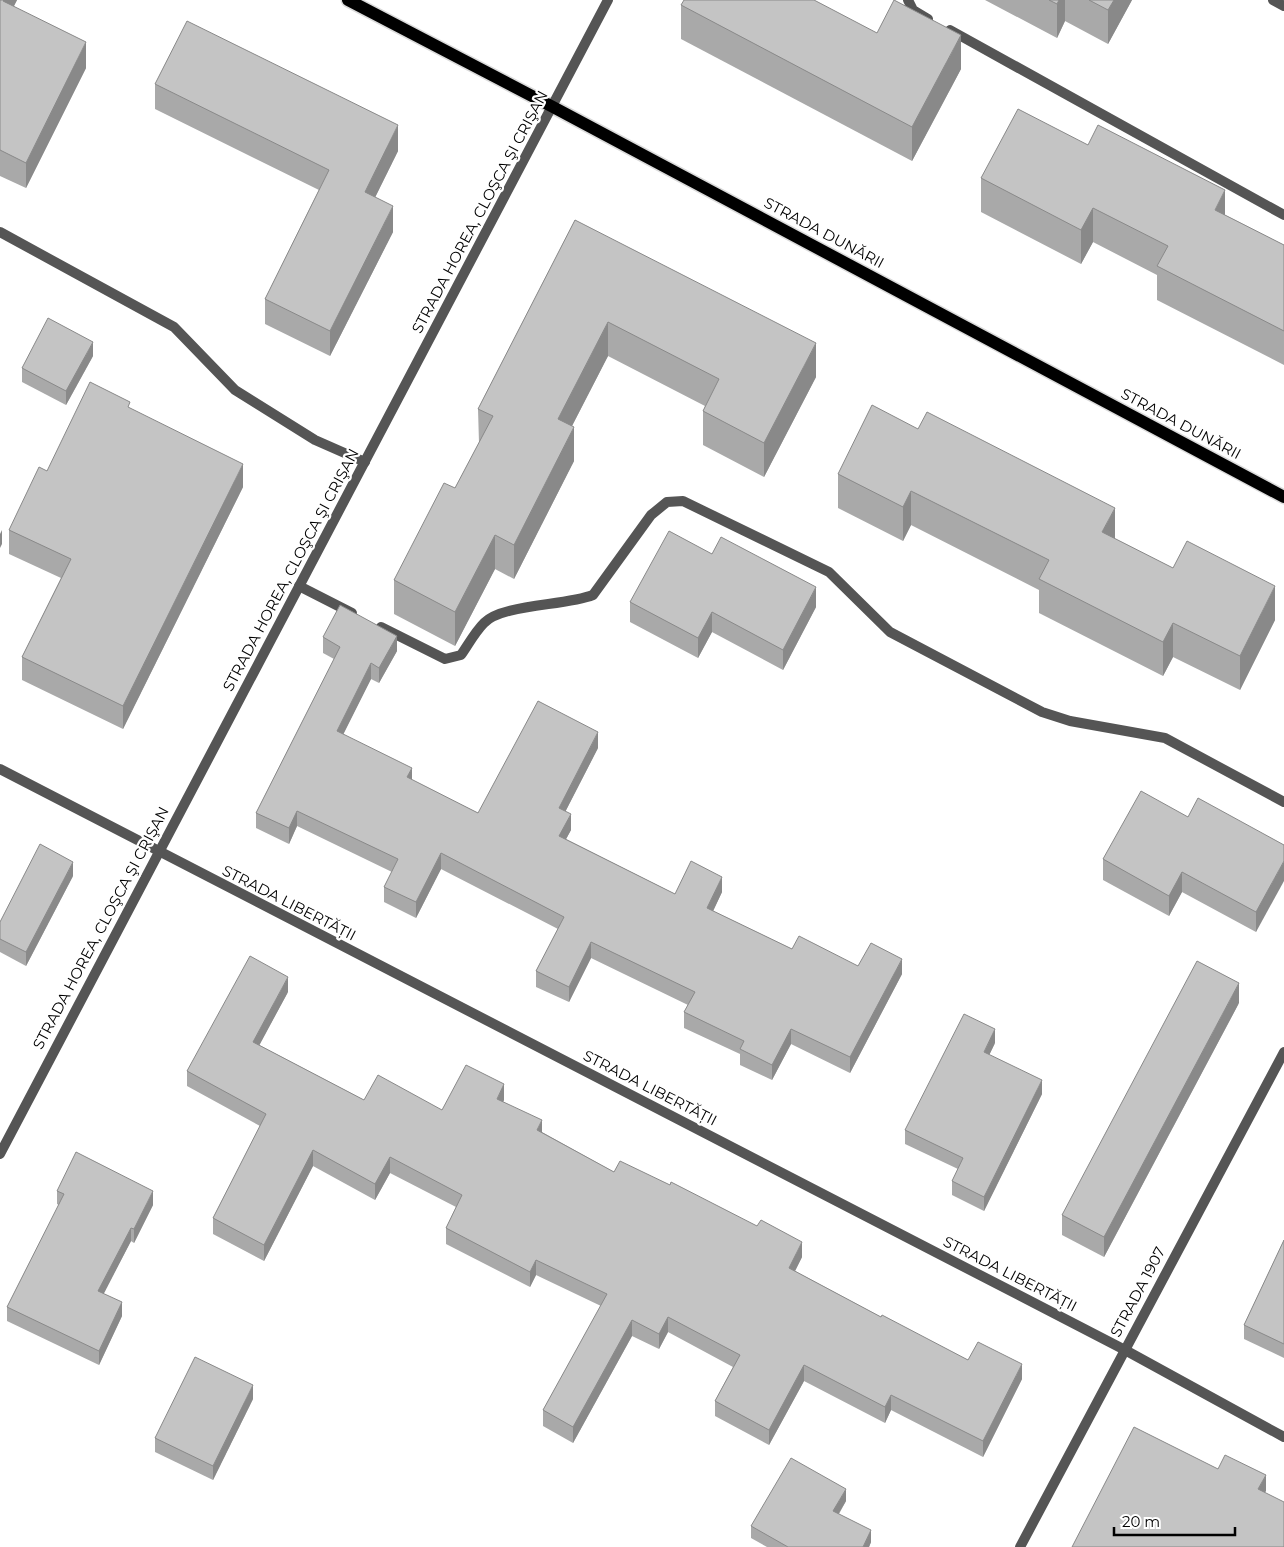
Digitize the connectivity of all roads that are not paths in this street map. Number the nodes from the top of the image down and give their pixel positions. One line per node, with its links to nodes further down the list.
1 (348, 0): 6 (main road, STRADA DUNĂRII)
2 (608, 0): 6 (street, STRADA HOREA, CLOŞCA ŞI CRIŞAN)
3 (908, 0): 7 (street)
4 (1273, 0): 5 (street)
5 (1284, 6)
6 (553, 107): 9 (street, STRADA HOREA, CLOŞCA ŞI CRIŞAN); 10 (main road, STRADA DUNĂRII)
7 (1284, 215)
8 (0, 232): 9 (street)
9 (365, 462): 11 (street, STRADA HOREA, CLOŞCA ŞI CRIŞAN)
10 (1284, 497)
11 (299, 586): 13 (street); 14 (street, STRADA HOREA, CLOŞCA ŞI CRIŞAN)
12 (0, 769): 14 (street, STRADA LIBERTĂȚII)
13 (1284, 802)
14 (158, 852): 16 (street, STRADA HOREA, CLOŞCA ŞI CRIŞAN); 17 (street, STRADA LIBERTĂȚII)
15 (1284, 1052): 17 (street, STRADA 1907)
16 (0, 1154)
17 (1124, 1350): 18 (street, STRADA LIBERTĂȚII); 19 (street, STRADA 1907)
18 (1284, 1437)
19 (1020, 1547)

